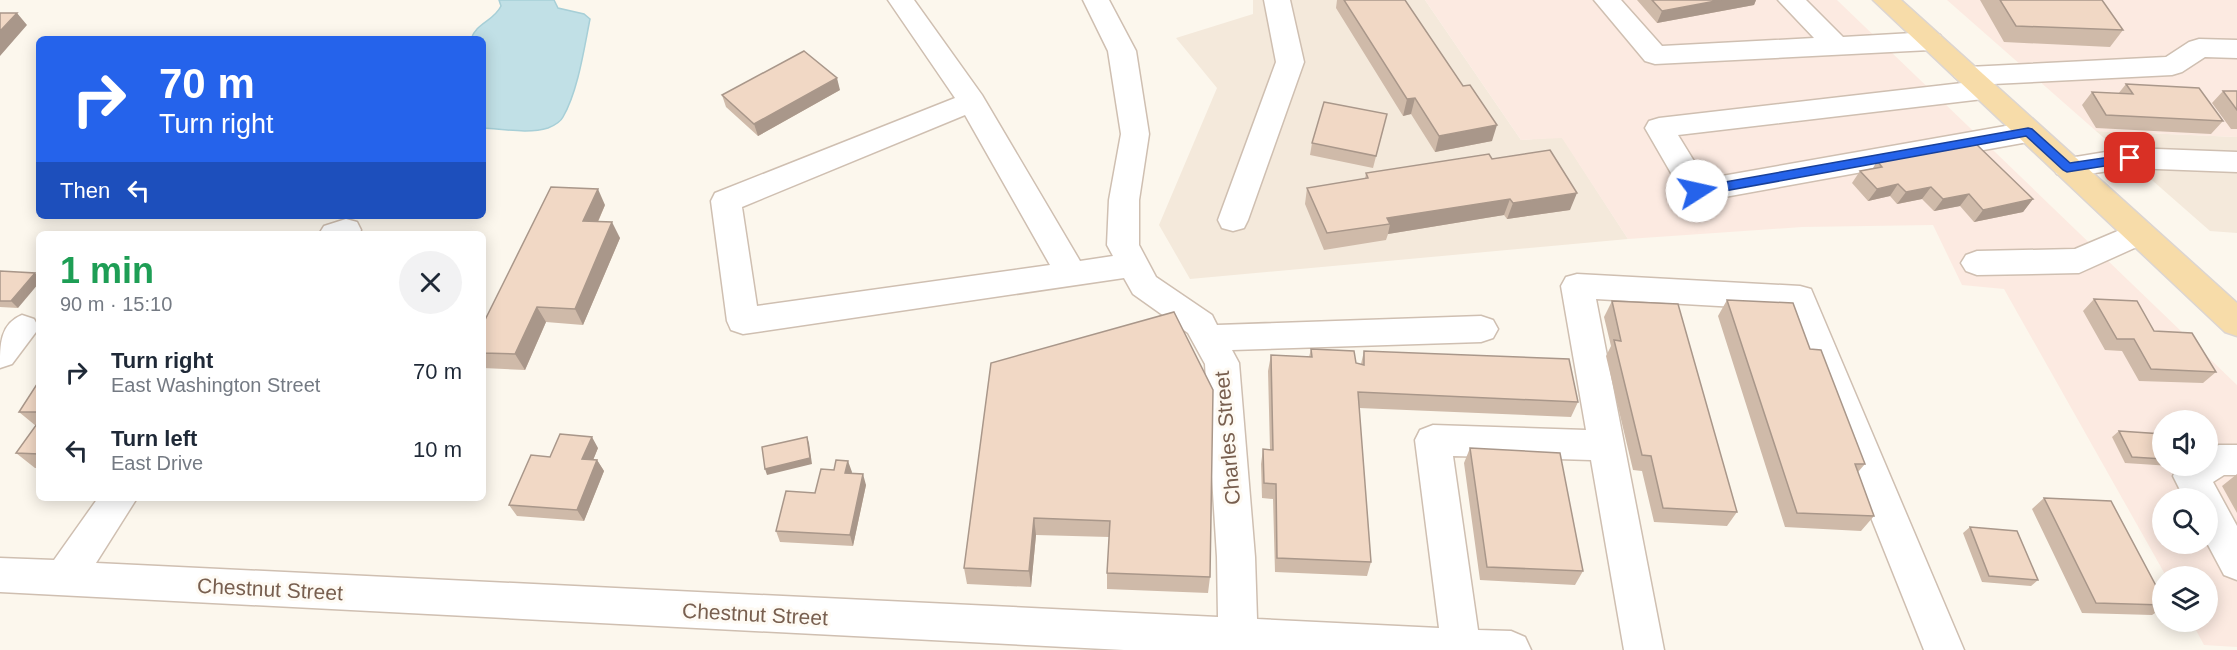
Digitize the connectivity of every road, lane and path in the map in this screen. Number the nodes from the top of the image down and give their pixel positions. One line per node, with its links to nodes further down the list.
1 (901, 0): 11 (street)
2 (1096, 0): 18 (street, Charles Street)
3 (1276, 0): 15 (street)
4 (1607, 0): 8 (street)
5 (1791, 0): 8 (street)
6 (1886, 0): 7 (main road)
7 (1930, 41): 8 (street); 10 (main road)
8 (1837, 46)
9 (2237, 49): 10 (street)
10 (1975, 83): 12 (main road); 12 (street)
11 (972, 102): 19 (street); 19 (street)
12 (2028, 132): 14 (main road)
13 (2237, 162): 14 (street)
14 (2067, 167): 16 (main road)
15 (1233, 220)
16 (2139, 233): 17 (street); 20 (main road)
17 (1977, 263)
18 (1134, 265): 19 (street); 23 (street, Charles Street)
19 (1071, 273)
20 (2233, 314)
21 (22, 328): 24 (street)
22 (1480, 329): 23 (street)
23 (1208, 338): 33 (street, Charles Street)
24 (0, 355)
25 (1606, 446): 35 (street); 37 (street); 38 (street)
26 (2237, 460): 27 (street)
27 (2197, 488)
28 (116, 501): 32 (street)
29 (2218, 527): 30 (street)
30 (2237, 562)
31 (0, 575): 32 (street, Chestnut Street)
32 (64, 578): 34 (street, Chestnut Street)
33 (1238, 636): 34 (street, Chestnut Street); 35 (street, Chestnut Street)
34 (1076, 640)
35 (1461, 647): 36 (street, Chestnut Street)
36 (1511, 650)
37 (1644, 650)
38 (1944, 650)

